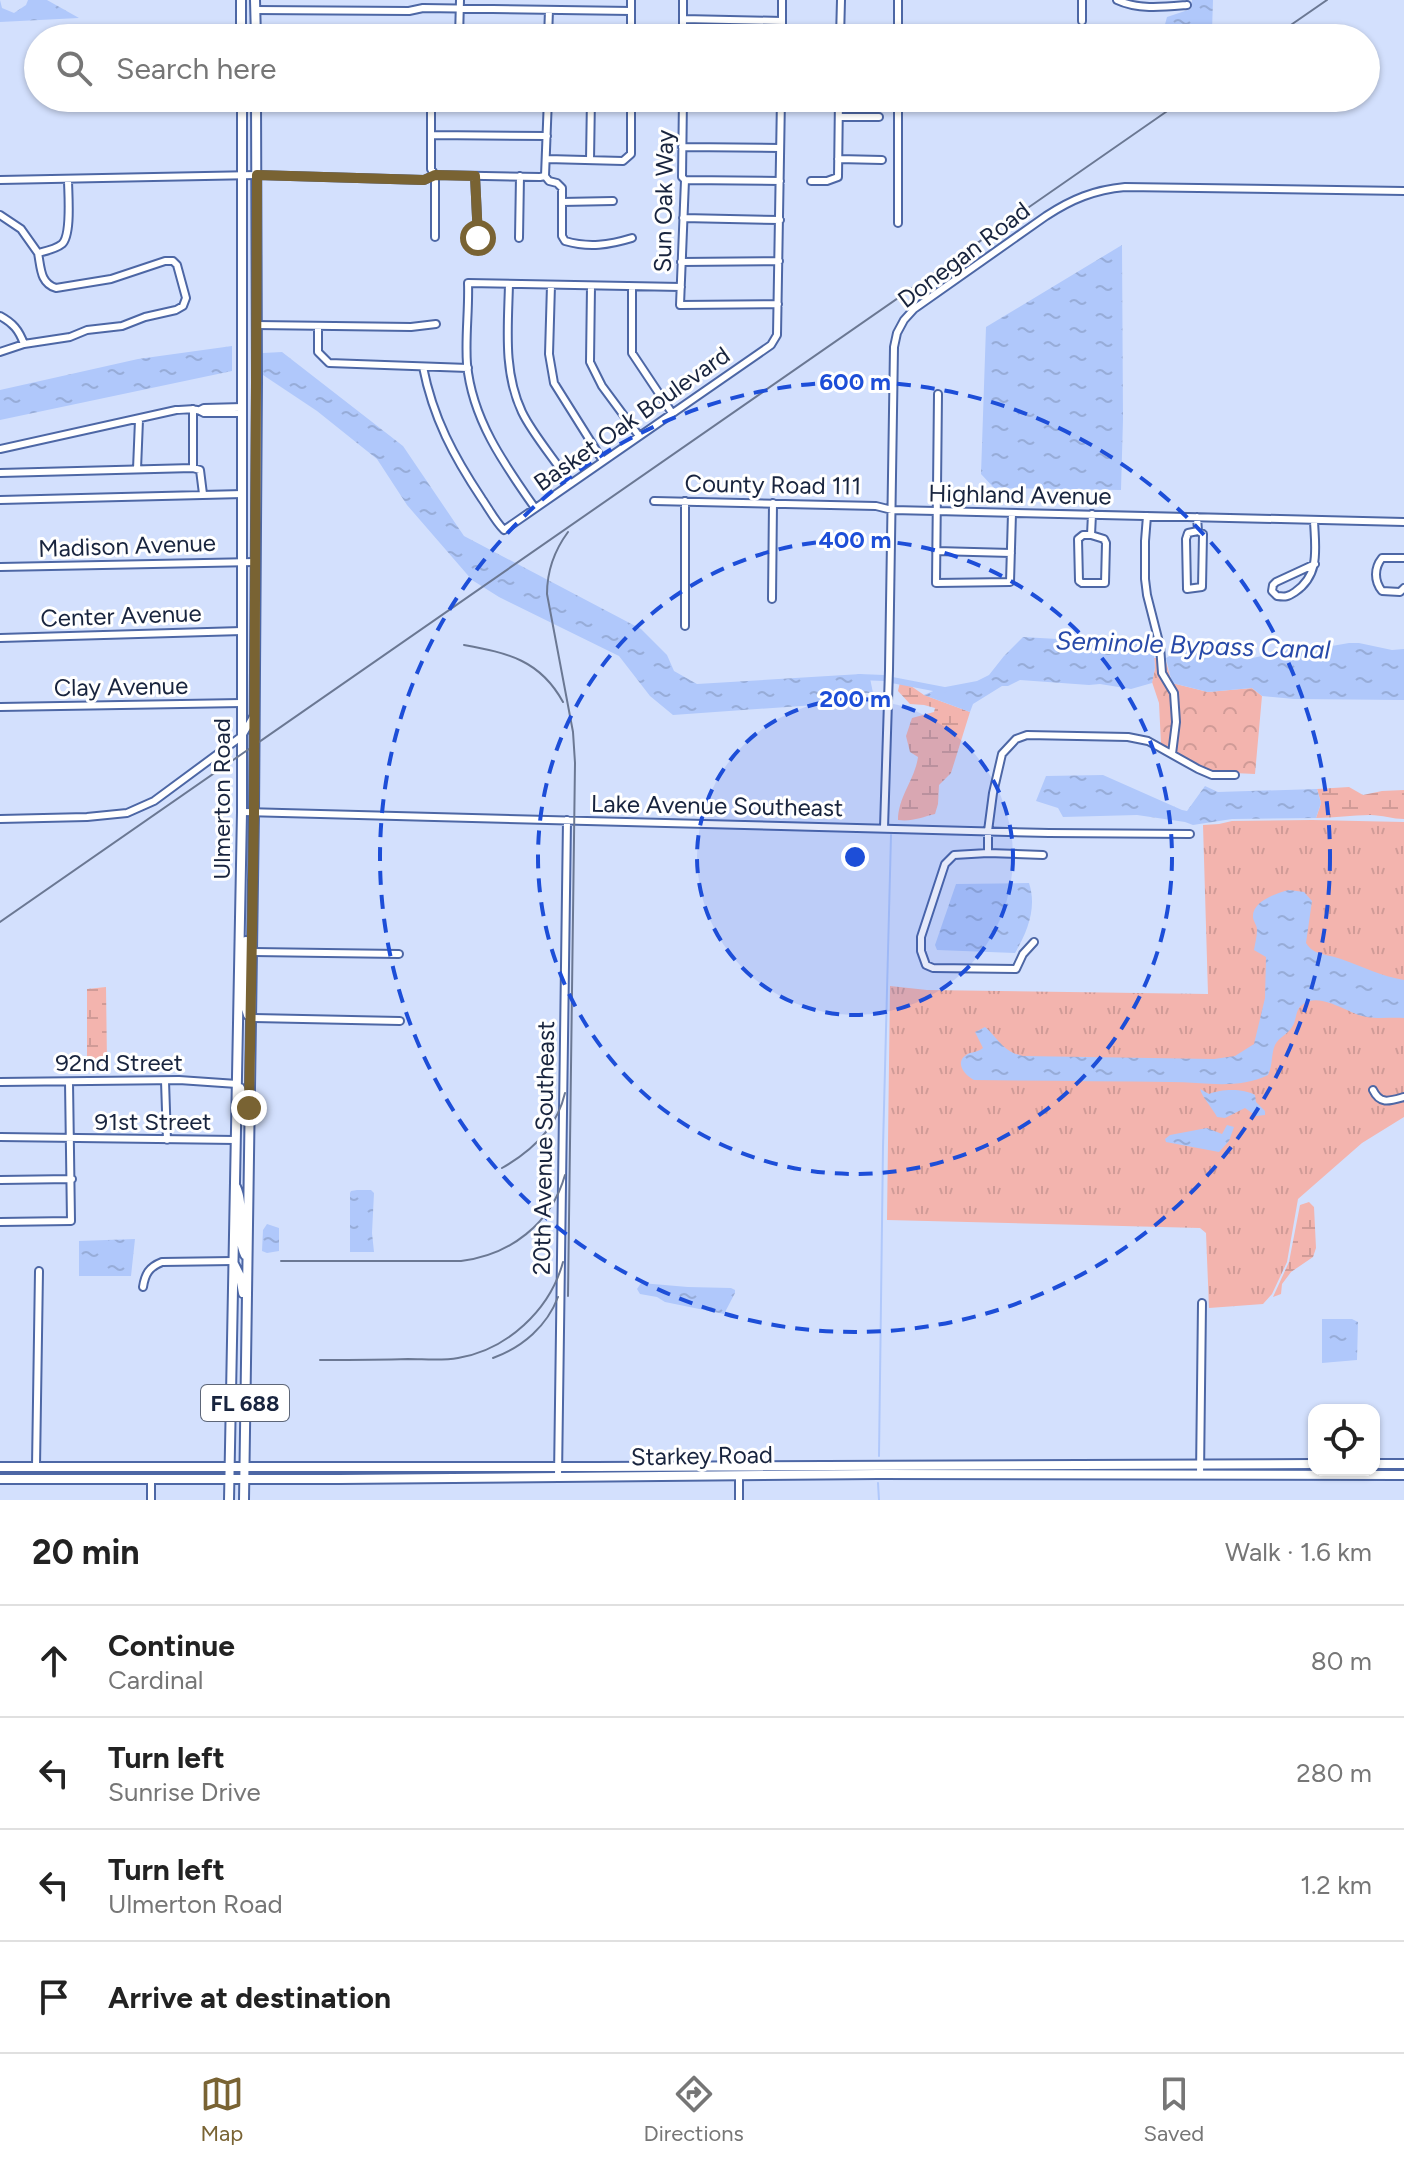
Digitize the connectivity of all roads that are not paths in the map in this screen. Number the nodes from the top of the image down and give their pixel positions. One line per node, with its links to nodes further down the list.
1 (241, 0): 18 (main road)
2 (460, 0): 12 (street)
3 (631, 0): 14 (street)
4 (683, 0): 15 (street)
5 (782, 0): 16 (street)
6 (841, 0): 23 (street)
7 (898, 0): 24 (street)
8 (1082, 0): 17 (street)
9 (1117, 0): 11 (street)
10 (255, 5): 12 (street)
11 (1187, 5)
12 (460, 9): 13 (street); 19 (street)
13 (549, 10): 14 (street); 20 (street)
14 (631, 11): 21 (street)
15 (683, 19): 16 (street); 22 (street)
16 (782, 21)
17 (1082, 21)
18 (241, 24)
19 (459, 24)
20 (548, 24)
21 (631, 24)
22 (683, 24)
23 (840, 24)
24 (898, 24)
25 (242, 112): 45 (main road, Ulmerton Road / FL 688)
26 (256, 112): 46 (main road, Ulmerton Road / FL 688)
27 (431, 112): 37 (street)
28 (548, 112): 38 (street)
29 (591, 112): 43 (street)
30 (631, 112): 43 (street)
31 (682, 112): 39 (street, Sun Oak Way)
32 (781, 112): 40 (street)
33 (839, 112): 35 (street)
34 (898, 112): 62 (street)
35 (839, 117): 36 (street); 42 (street)
36 (879, 117)
37 (431, 135): 38 (street); 47 (street)
38 (547, 136): 41 (street)
39 (682, 147): 40 (street); 53 (street, Sun Oak Way)
40 (780, 148): 54 (street)
41 (547, 159): 43 (street); 50 (street)
42 (838, 159): 44 (street); 55 (street)
43 (590, 160)
44 (882, 160)
45 (242, 175): 46 (street); 51 (street); 86 (main road, Ulmerton Road / FL 688)
46 (257, 175): 47 (street); 78 (main road, Ulmerton Road / FL 688)
47 (435, 175): 48 (street); 63 (street)
48 (475, 176): 49 (street); 64 (street)
49 (520, 176): 50 (street); 65 (street)
50 (545, 176): 58 (street)
51 (68, 179): 52 (street); 67 (street)
52 (0, 180)
53 (685, 180): 54 (street); 60 (street, Sun Oak Way)
54 (780, 181): 61 (street)
55 (811, 181)
56 (1404, 191): 103 (street, Donegan Road)
57 (613, 201): 58 (street)
58 (562, 202): 66 (street)
59 (0, 215): 67 (street)
60 (683, 218): 61 (street); 69 (street, Sun Oak Way)
61 (780, 220): 68 (street)
62 (898, 223)
63 (435, 237)
64 (478, 238)
65 (519, 238)
66 (632, 238)
67 (38, 253): 80 (street)
68 (779, 261): 69 (street); 75 (street)
69 (681, 262): 74 (street, Sun Oak Way)
70 (509, 284): 71 (street); 83 (street); 95 (street)
71 (551, 285): 72 (street); 91 (street)
72 (591, 286): 73 (street); 89 (street)
73 (632, 287): 74 (street); 87 (street)
74 (681, 287): 75 (street, Sun Oak Way)
75 (778, 304): 87 (street, Basket Oak Boulevard)
76 (0, 316): 80 (street)
77 (436, 324): 79 (street)
78 (257, 325): 79 (street); 117 (main road, Ulmerton Road / FL 688)
79 (318, 326): 82 (street)
80 (24, 344): 81 (street)
81 (0, 352)
82 (423, 367): 83 (street); 102 (street, Basket Oak Boulevard)
83 (468, 368): 102 (street)
84 (938, 394): 104 (street)
85 (196, 410): 86 (street); 88 (street); 92 (street)
86 (243, 410): 97 (main road, Ulmerton Road / FL 688)
87 (672, 413): 89 (street, Basket Oak Boulevard)
88 (139, 420): 90 (street); 93 (street)
89 (639, 436): 91 (street, Basket Oak Boulevard)
90 (0, 449)
91 (603, 461): 95 (street, Basket Oak Boulevard)
92 (193, 468): 93 (street); 96 (street)
93 (137, 469): 94 (street)
94 (0, 473)
95 (570, 483): 102 (street, Basket Oak Boulevard)
96 (203, 494): 97 (street); 98 (street)
97 (243, 494): 116 (main road, Ulmerton Road / FL 688)
98 (0, 500)
99 (654, 501): 100 (street, County Road 111)
100 (685, 501): 101 (street, County Road 111); 122 (street)
101 (773, 503): 103 (street, County Road 111); 121 (street)
102 (535, 508)
103 (892, 510): 104 (street, Highland Avenue); 135 (street, Donegan Road)
104 (936, 511): 105 (street, Highland Avenue); 113 (street)
105 (1012, 513): 106 (street, Highland Avenue); 114 (street)
106 (1092, 514): 107 (street, Highland Avenue); 112 (street)
107 (1147, 516): 108 (street, Highland Avenue); 129 (street)
108 (1197, 517): 109 (street, Highland Avenue); 111 (street)
109 (1314, 520): 110 (street, Highland Avenue); 118 (street)
110 (1404, 522)
111 (1198, 531): 111 (street)
112 (1091, 535): 112 (street)
113 (936, 551): 114 (street); 114 (street)
114 (1011, 553)
115 (1404, 558): 120 (street)
116 (243, 561): 117 (street, Madison Avenue); 119 (street, Madison Avenue); 123 (main road, Ulmerton Road / FL 688)
117 (255, 562): 127 (main road, Ulmerton Road / FL 688)
118 (1315, 564): 118 (street)
119 (0, 567)
120 (1404, 588)
121 (772, 599)
122 (685, 626)
123 (242, 631): 124 (street, Center Avenue); 125 (main road, Ulmerton Road / FL 688)
124 (0, 638)
125 (242, 703): 126 (street, Clay Avenue); 128 (main road, Ulmerton Road / FL 688)
126 (0, 707)
127 (255, 713): 128 (street); 132 (main road, Ulmerton Road / FL 688)
128 (242, 736): 131 (main road, Ulmerton Road / FL 688); 133 (street)
129 (1172, 754): 130 (street); 136 (street)
130 (1235, 775)
131 (242, 812): 132 (street, Lake Avenue Southeast); 140 (main road, Ulmerton Road / FL 688)
132 (254, 813): 134 (street, Lake Avenue Southeast); 142 (main road, Ulmerton Road / FL 688)
133 (0, 819)
134 (567, 820): 135 (street, Lake Avenue Southeast); 176 (street, 20th Avenue Southeast)
135 (884, 828): 136 (street, Lake Avenue Southeast)
136 (988, 831): 137 (street, Lake Avenue Southeast); 138 (street)
137 (1190, 834)
138 (988, 853): 139 (street); 141 (street)
139 (1043, 855)
140 (240, 927): 144 (main road); 149 (main road, Ulmerton Road / FL 688)
141 (1034, 942)
142 (252, 952): 143 (street); 144 (main road, Ulmerton Road / FL 688)
143 (399, 954)
144 (251, 1018): 145 (street); 156 (main road, Ulmerton Road / FL 688)
145 (400, 1021)
146 (165, 1081): 148 (street, 92nd Street); 149 (street, 92nd Street); 154 (street)
147 (0, 1082): 148 (street, 92nd Street)
148 (69, 1082): 153 (street)
149 (237, 1084): 155 (main road, Ulmerton Road / FL 688); 156 (main road)
150 (1373, 1090): 151 (street)
151 (1404, 1097)
152 (0, 1137): 153 (street, 91st Street)
153 (70, 1139): 154 (street, 91st Street); 157 (street)
154 (167, 1140): 155 (street, 91st Street)
155 (236, 1140): 159 (main road, Ulmerton Road / FL 688)
156 (249, 1161): 161 (main road, Ulmerton Road / FL 688)
157 (72, 1179): 158 (street); 160 (street)
158 (0, 1180)
159 (235, 1185): 161 (main road); 162 (main road, Ulmerton Road / FL 688)
160 (0, 1222)
161 (247, 1260): 165 (main road, Ulmerton Road / FL 688)
162 (233, 1261): 164 (street); 165 (main road); 174 (main road, Ulmerton Road / FL 688)
163 (39, 1271): 171 (street)
164 (143, 1287)
165 (246, 1297): 175 (main road, Ulmerton Road / FL 688)
166 (1202, 1303): 167 (street)
167 (1200, 1464): 168 (main road, Starkey Road); 176 (main road, Starkey Road); 177 (street)
168 (1308, 1464)
169 (1380, 1464): 170 (main road)
170 (1404, 1464)
171 (36, 1466): 172 (main road, Starkey Road); 173 (main road, Starkey Road)
172 (0, 1467)
173 (84, 1467): 174 (main road, Starkey Road); 184 (main road)
174 (229, 1467): 175 (main road, Starkey Road); 182 (main road, Ulmerton Road / FL 688)
175 (244, 1467): 176 (main road, Starkey Road); 183 (main road, Ulmerton Road / FL 688)
176 (558, 1467): 180 (street, 20th Avenue Southeast)
177 (1200, 1475): 178 (main road, Starkey Road); 179 (main road, Starkey Road)
178 (1404, 1475)
179 (739, 1476): 180 (main road, Starkey Road); 189 (street)
180 (558, 1477): 183 (main road, Starkey Road)
181 (0, 1479): 184 (main road, Starkey Road)
182 (229, 1479): 183 (main road, Starkey Road); 185 (main road, Starkey Road); 187 (main road, Ulmerton Road / FL 688)
183 (244, 1479): 188 (main road, Ulmerton Road / FL 688)
184 (66, 1480): 185 (main road, Starkey Road)
185 (151, 1480): 186 (street)
186 (151, 1500)
187 (229, 1500)
188 (244, 1500)
189 (739, 1500)

